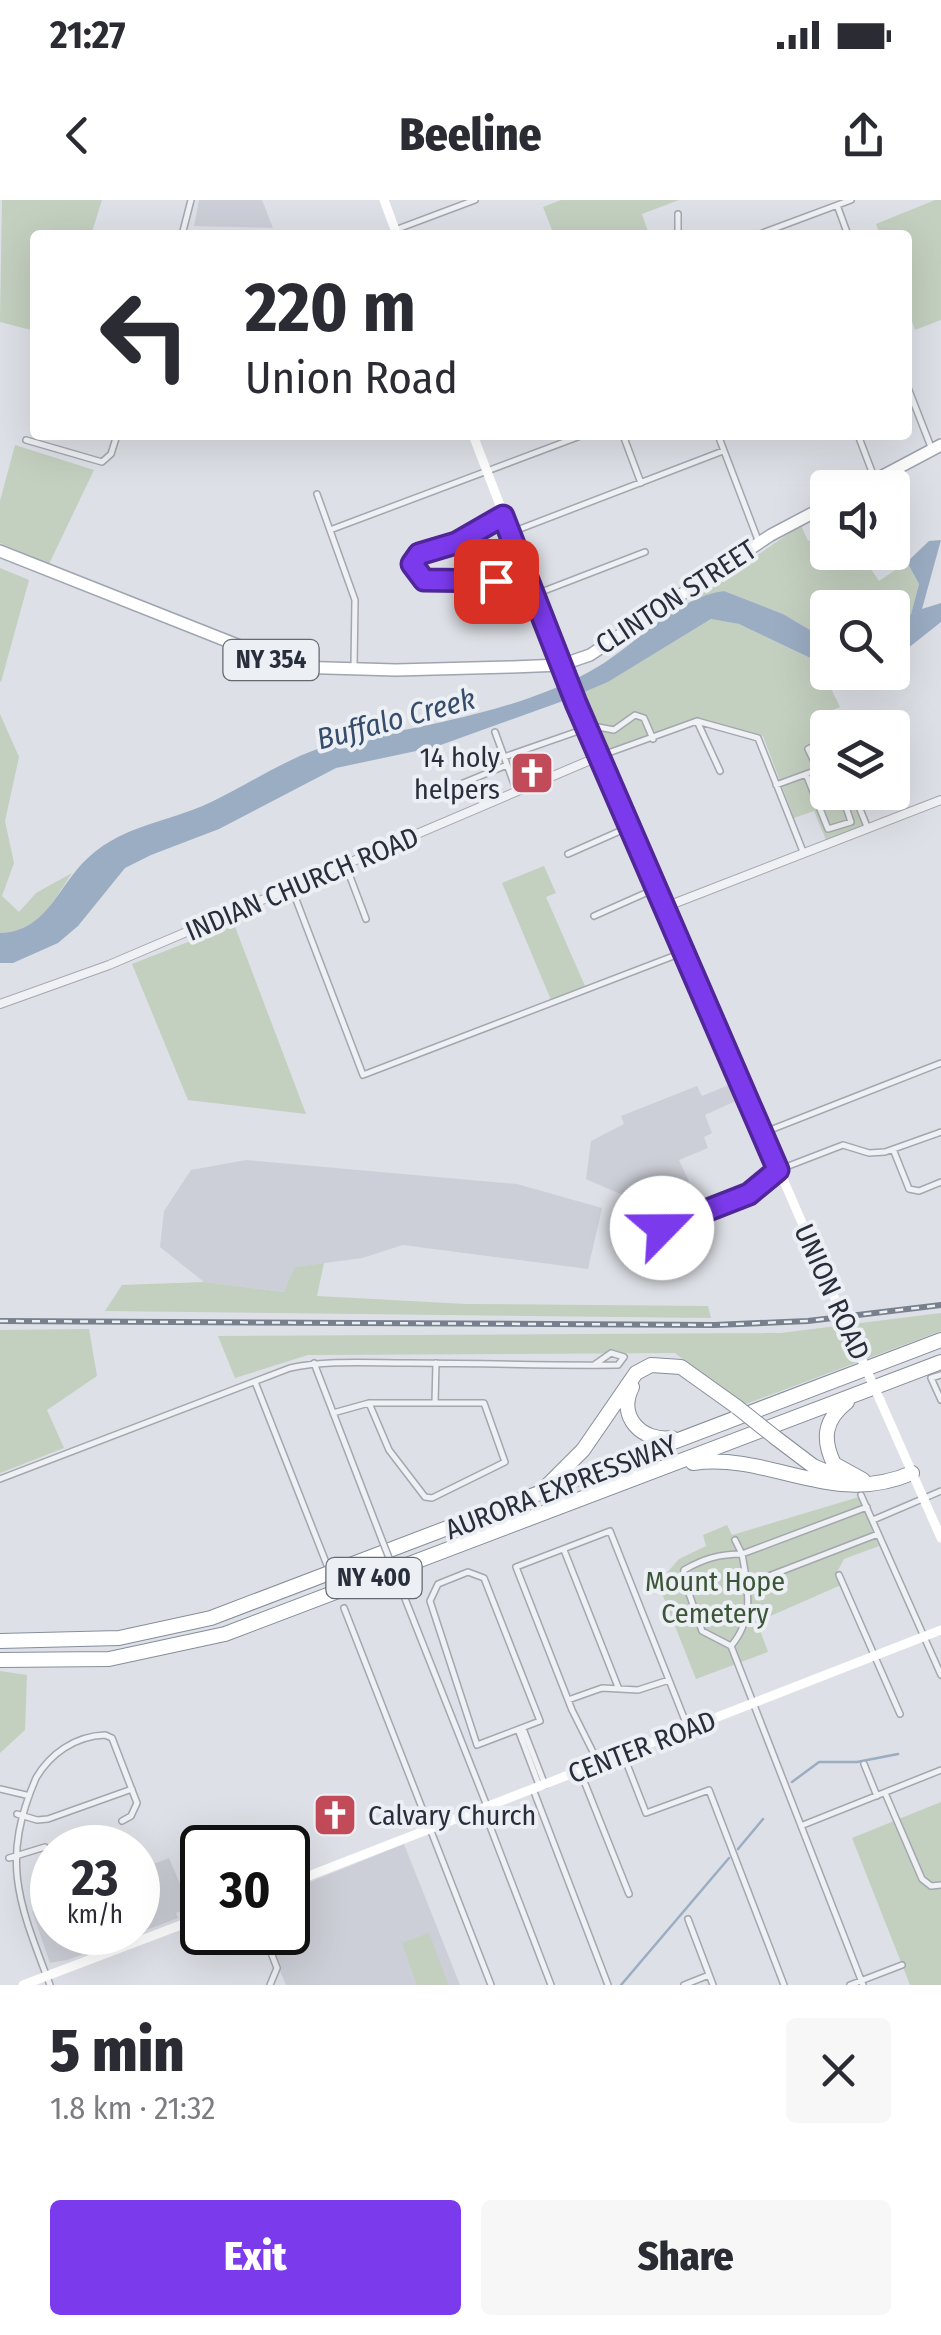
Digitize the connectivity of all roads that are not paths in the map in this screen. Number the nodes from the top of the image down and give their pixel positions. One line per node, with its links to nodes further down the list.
1 (190, 200): 8 (street)
2 (384, 200): 9 (main road)
3 (475, 200): 10 (street)
4 (851, 200): 5 (street)
5 (837, 206): 7 (street); 14 (street)
6 (678, 214): 11 (street)
7 (780, 226): 12 (street); 13 (street)
8 (183, 230)
9 (395, 230)
10 (401, 230)
11 (678, 230)
12 (770, 230)
13 (781, 230)
14 (846, 230)
15 (912, 397): 23 (street)
16 (26, 440): 17 (street)
17 (116, 440)
18 (475, 440): 27 (main road, UNION ROAD)
19 (570, 440): 27 (street)
20 (625, 440): 28 (street)
21 (720, 440): 24 (street)
22 (860, 440): 25 (street)
23 (936, 448): 26 (main road)
24 (724, 450): 28 (street); 34 (street)
25 (870, 470)
26 (893, 470)
27 (486, 471): 31 (main road, UNION ROAD); 32 (street)
28 (641, 482): 33 (street)
29 (317, 494): 32 (street)
30 (810, 515): 34 (main road, CLINTON STREET / NY 354)
31 (503, 516): 33 (main road, UNION ROAD); 37 (street)
32 (330, 530): 40 (street)
33 (510, 534): 37 (main road, UNION ROAD)
34 (759, 543): 39 (main road, CLINTON STREET / NY 354)
35 (0, 552): 40 (main road, CLINTON STREET / NY 354)
36 (645, 552): 38 (street)
37 (524, 570): 38 (main road, UNION ROAD)
38 (534, 595): 39 (main road, UNION ROAD)
39 (563, 668): 40 (main road, CLINTON STREET / NY 354); 42 (main road, UNION ROAD)
40 (354, 670)
41 (698, 721): 44 (street); 48 (street); 53 (street)
42 (588, 728): 44 (street); 45 (main road, UNION ROAD); 46 (street)
43 (496, 732): 46 (street)
44 (653, 739): 45 (street)
45 (600, 756): 54 (street, INDIAN CHURCH ROAD); 59 (main road, UNION ROAD)
46 (504, 757): 47 (street)
47 (508, 766): 52 (street); 54 (street)
48 (720, 771)
49 (810, 773): 50 (street)
50 (806, 774): 51 (street); 53 (street)
51 (810, 782)
52 (456, 786)
53 (776, 786): 62 (street)
54 (517, 792): 63 (street, INDIAN CHURCH ROAD)
55 (941, 800): 60 (street)
56 (823, 810): 57 (street)
57 (845, 810)
58 (860, 810): 60 (street)
59 (630, 826): 61 (street); 65 (main road, UNION ROAD)
60 (868, 829): 62 (street)
61 (568, 854)
62 (804, 854): 66 (street)
63 (346, 866): 64 (street, INDIAN CHURCH ROAD); 68 (street)
64 (292, 888): 69 (street); 70 (street, INDIAN CHURCH ROAD)
65 (657, 888): 66 (main road, UNION ROAD); 67 (street)
66 (666, 908): 69 (main road, UNION ROAD)
67 (594, 916)
68 (366, 919)
69 (684, 952): 73 (main road, UNION ROAD)
70 (0, 1004)
71 (941, 1063): 73 (street)
72 (941, 1132): 74 (street)
73 (762, 1133): 75 (main road, UNION ROAD)
74 (893, 1150): 75 (street); 76 (street)
75 (778, 1170): 77 (street); 94 (main road, UNION ROAD, bridge)
76 (941, 1182)
77 (662, 1228)
78 (941, 1340): 91 (highway, AURORA EXPRESSWAY / NY 400)
79 (941, 1362): 85 (highway, AURORA EXPRESSWAY / NY 400)
80 (314, 1363): 81 (street); 84 (street); 90 (street)
81 (436, 1363): 82 (street); 88 (street)
82 (594, 1365): 82 (street)
83 (941, 1375): 86 (street)
84 (255, 1382): 95 (street); 108 (street)
85 (858, 1394): 93 (highway, AURORA EXPRESSWAY / NY 400); 97 (highway)
86 (941, 1400)
87 (369, 1403): 88 (street); 88 (street); 90 (street)
88 (435, 1403)
89 (735, 1408): 91 (highway); 92 (highway, bridge); 100 (highway)
90 (334, 1413): 137 (street, bridge)
91 (693, 1436): 100 (highway, AURORA EXPRESSWAY / NY 400)
92 (773, 1439): 96 (highway); 97 (highway)
93 (662, 1468): 96 (highway); 117 (highway, AURORA EXPRESSWAY / NY 400)
94 (910, 1469): 96 (highway); 97 (highway); 99 (main road, UNION ROAD)
95 (0, 1478)
96 (842, 1486)
97 (862, 1487): 101 (street)
98 (941, 1490): 99 (street)
99 (924, 1498): 102 (street); 104 (main road, UNION ROAD)
100 (514, 1506): 114 (highway, AURORA EXPRESSWAY / NY 400)
101 (867, 1507): 102 (street); 107 (street)
102 (872, 1520): 103 (street)
103 (878, 1534): 110 (street); 113 (street)
104 (941, 1538)
105 (735, 1540): 107 (street)
106 (564, 1549): 119 (street); 120 (street); 121 (street)
107 (742, 1554): 110 (street); 115 (street)
108 (327, 1565)
109 (839, 1574): 116 (street)
110 (748, 1584): 115 (street)
111 (344, 1608): 141 (street)
112 (941, 1630): 113 (main road, CENTER ROAD)
113 (924, 1637): 116 (main road, CENTER ROAD); 118 (street)
114 (0, 1641)
115 (731, 1646): 122 (street)
116 (874, 1656): 122 (main road, CENTER ROAD); 123 (street)
117 (0, 1660)
118 (941, 1675)
119 (669, 1680): 120 (street); 124 (street)
120 (618, 1687): 121 (street)
121 (568, 1700): 127 (street)
122 (756, 1704): 124 (main road, CENTER ROAD); 140 (street)
123 (900, 1714)
124 (688, 1728): 126 (main road, CENTER ROAD)
125 (521, 1731): 125 (street); 131 (street)
126 (624, 1754): 127 (main road, CENTER ROAD); 162 (street)
127 (599, 1764): 130 (main road, CENTER ROAD)
128 (864, 1764): 136 (street)
129 (941, 1770): 134 (street)
130 (580, 1771): 131 (main road, CENTER ROAD); 147 (street)
131 (539, 1787): 137 (main road, CENTER ROAD); 159 (street)
132 (0, 1789): 135 (street)
133 (132, 1789): 135 (street); 138 (street); 139 (street)
134 (885, 1793): 136 (street); 146 (street)
135 (26, 1795): 138 (street)
136 (877, 1796): 140 (street)
137 (485, 1807): 141 (main road, CENTER ROAD); 158 (street)
138 (17, 1814): 143 (street)
139 (122, 1821)
140 (803, 1825): 154 (street)
141 (430, 1828): 145 (main road, CENTER ROAD); 157 (street)
142 (30, 1852): 143 (street)
143 (9, 1859): 144 (street); 153 (street)
144 (0, 1861)
145 (310, 1875)
146 (941, 1885)
147 (629, 1894)
148 (688, 1919): 152 (street)
149 (180, 1926): 153 (main road)
150 (271, 1955): 156 (street)
151 (902, 1965): 154 (street)
152 (709, 1975): 160 (street); 161 (street)
153 (48, 1980): 155 (main road)
154 (863, 1983): 163 (street)
155 (23, 1985)
156 (270, 1985)
157 (490, 1985)
158 (551, 1985)
159 (608, 1985)
160 (684, 1985)
161 (712, 1985)
162 (784, 1985)
163 (850, 1985)

